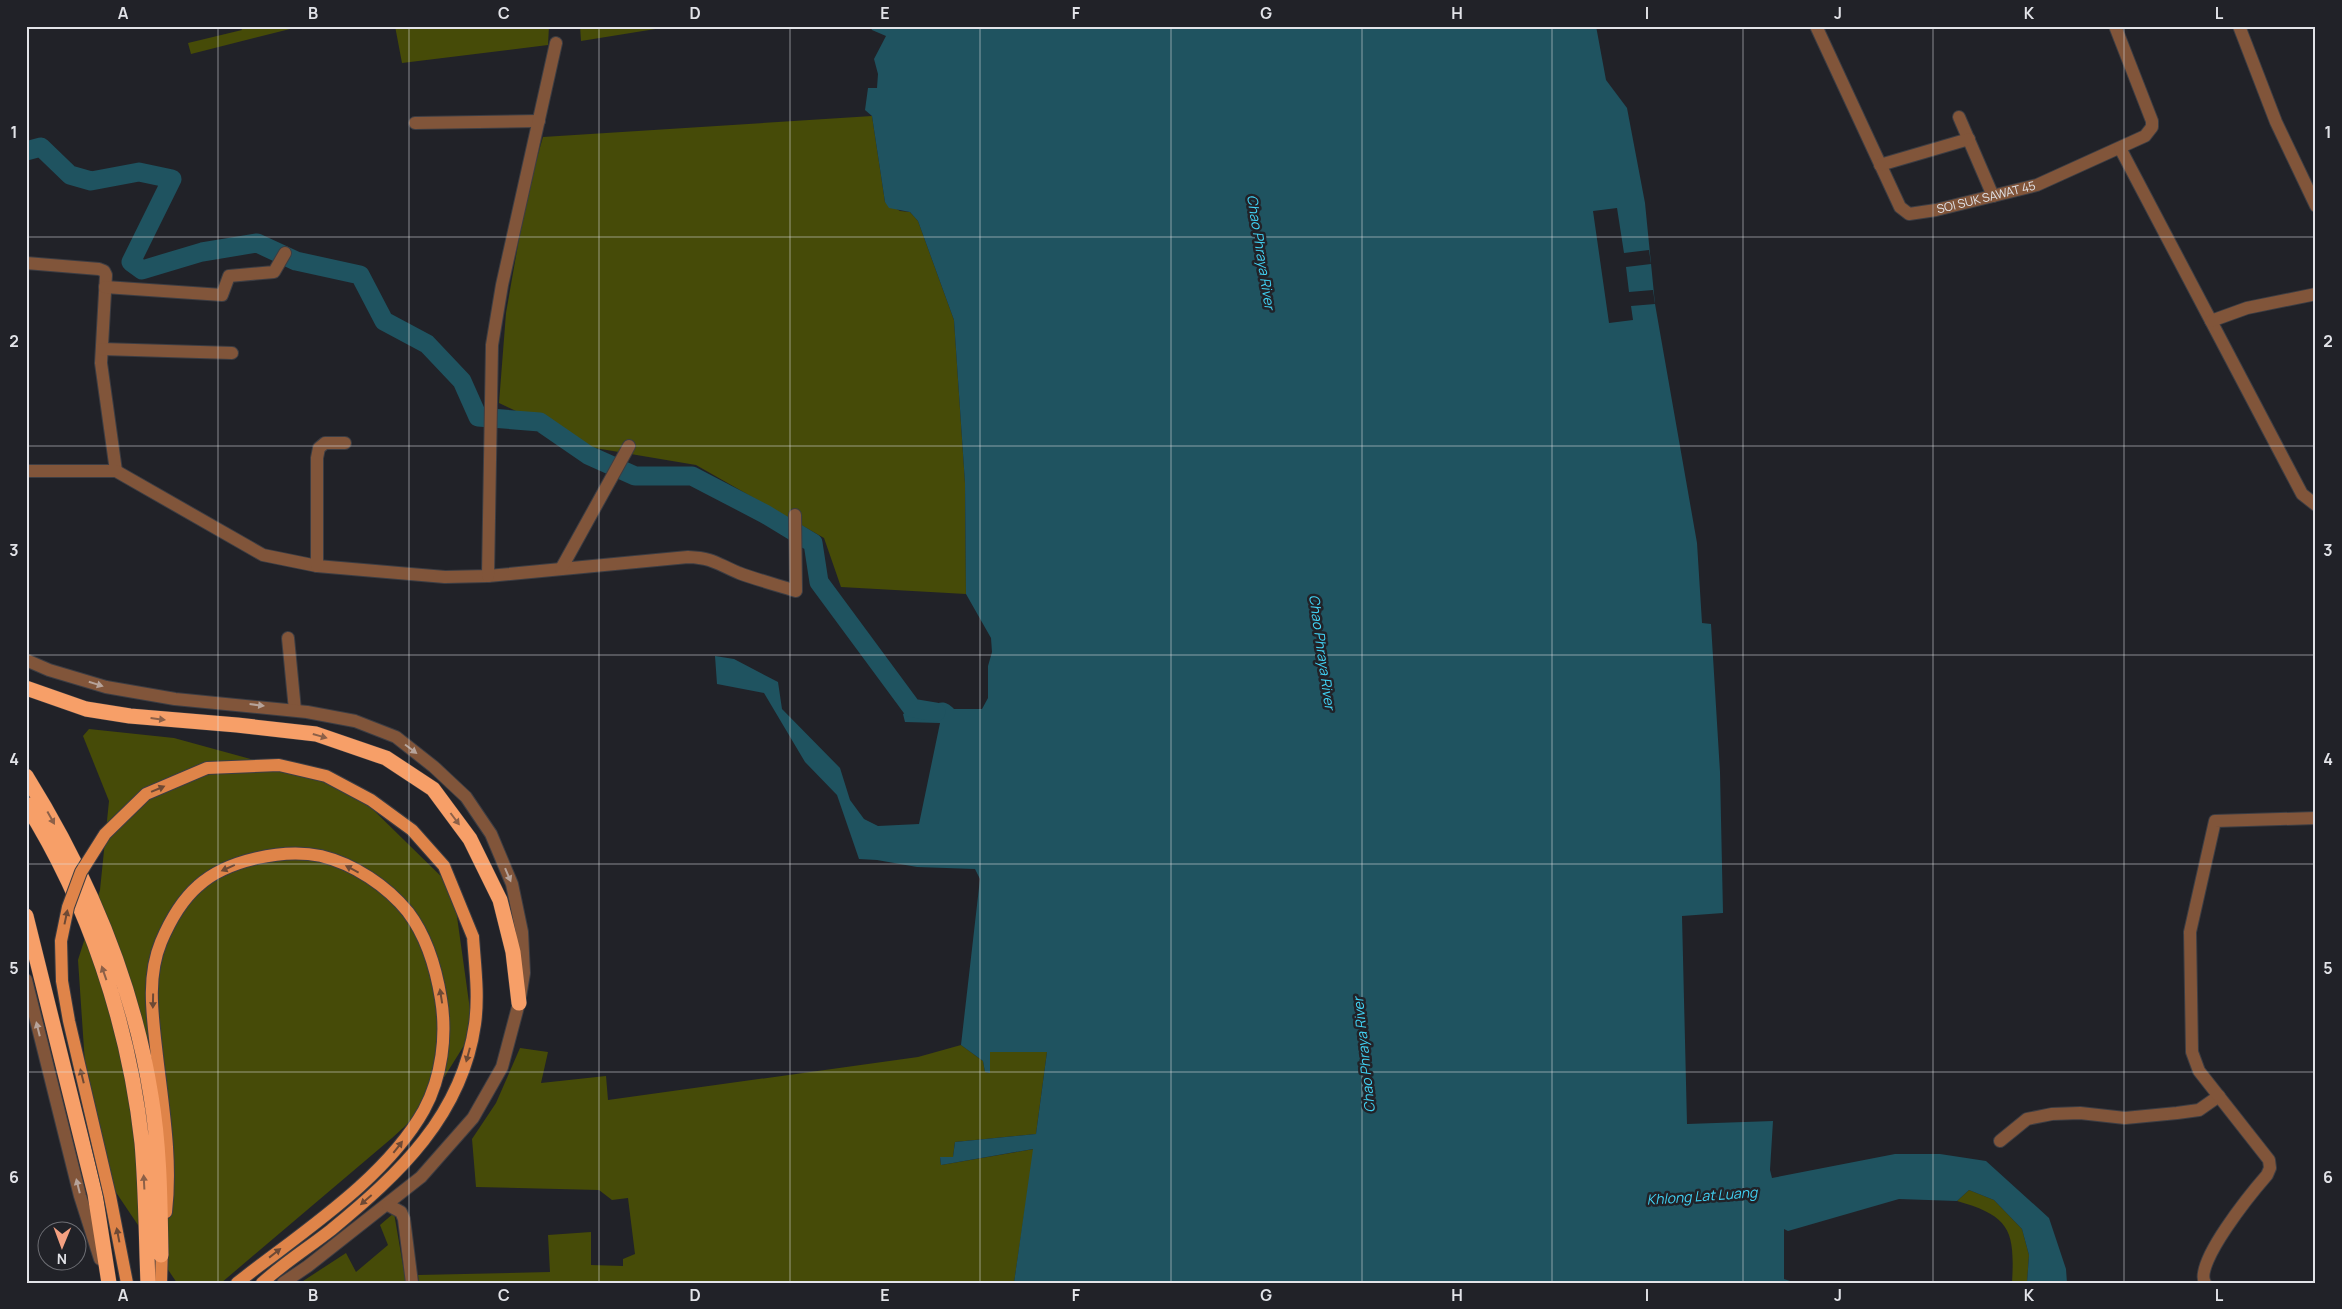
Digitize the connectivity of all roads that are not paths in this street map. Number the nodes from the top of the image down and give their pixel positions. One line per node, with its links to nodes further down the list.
1 (1816, 26): 10 (street, SOI SUK SAWAT 45)
2 (2115, 26): 9 (street, SOI SUK SAWAT 45)
3 (2239, 26): 12 (street)
4 (556, 43): 6 (street)
5 (1959, 117): 8 (street)
6 (539, 121): 7 (street); 28 (street)
7 (415, 124)
8 (1969, 139): 10 (street); 11 (street)
9 (2120, 148): 11 (street, SOI SUK SAWAT 45); 17 (street)
10 (1880, 164): 11 (street, SOI SUK SAWAT 45)
11 (1993, 196)
12 (2316, 206)
13 (285, 253): 15 (street)
14 (26, 264): 15 (street)
15 (105, 287): 18 (street)
16 (2316, 294): 17 (street)
17 (2211, 321): 24 (street)
18 (102, 349): 19 (street); 23 (street)
19 (232, 353)
20 (345, 443): 26 (street)
21 (628, 450): 27 (street)
22 (26, 471): 23 (street)
23 (116, 471): 26 (street)
24 (2316, 505)
25 (795, 515): 27 (street)
26 (317, 566): 28 (street)
27 (561, 569): 28 (street)
28 (488, 576)
29 (288, 638): 32 (street)
30 (26, 660): 32 (street, one-way to 32)
31 (26, 688): 38 (highway, one-way to 38)
32 (295, 710): 38 (street, one-way to 38)
33 (26, 776): 43 (highway, one-way to 43)
34 (26, 804): 46 (highway, one-way to 34)
35 (2316, 818): 40 (street)
36 (26, 916): 44 (highway)
37 (26, 980): 39 (street)
38 (519, 1003): 42 (street)
39 (29, 1006): 44 (street, one-way to 39)
40 (2219, 1096): 41 (street); 52 (street)
41 (2000, 1141)
42 (388, 1205): 50 (street); 51 (street)
43 (161, 1255): 47 (main road); 48 (main road, one-way to 43)
44 (108, 1283)
45 (127, 1283): 49 (main road, one-way to 49, bridge)
46 (148, 1283)
47 (162, 1283)
48 (237, 1283)
49 (262, 1283)
50 (283, 1283)
51 (412, 1283)
52 (2205, 1283)

